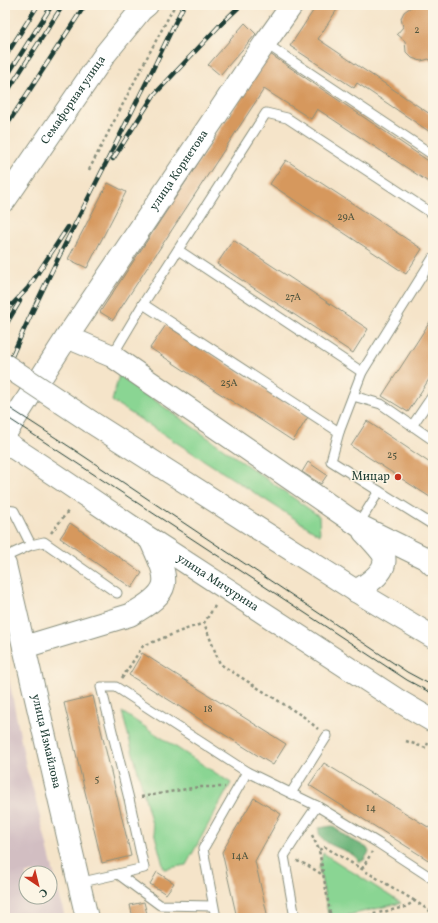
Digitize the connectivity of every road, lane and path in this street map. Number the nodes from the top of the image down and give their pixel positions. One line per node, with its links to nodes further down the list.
1 (147, 5): 7 (main road, Семафорная улица)
2 (175, 5): 6 (path)
3 (292, 5): 4 (main road, улица Корнетова)
4 (266, 43): 5 (lane); 12 (main road, улица Корнетова)
5 (433, 155)
6 (89, 170)
7 (5, 200)
8 (433, 214): 9 (lane)
9 (178, 250): 11 (lane); 15 (lane)
10 (433, 258): 15 (lane)
11 (143, 304): 13 (lane); 19 (lane)
12 (67, 336): 13 (main road); 20 (main road)
13 (112, 356): 26 (main road)
14 (5, 365): 34 (main road, bridge)
15 (362, 372): 17 (lane)
16 (433, 395): 18 (lane)
17 (353, 396): 18 (lane); 19 (lane)
18 (412, 426): 21 (lane)
19 (339, 432): 23 (lane)
20 (5, 434)
21 (433, 440)
22 (5, 442): 28 (main road, улица Мичурина)
23 (379, 491): 26 (lane); 27 (lane)
24 (5, 510): 30 (lane)
25 (69, 510): 29 (path)
26 (358, 524): 32 (main road); 34 (main road)
27 (433, 525)
28 (150, 539): 39 (main road); 41 (main road, улица Мичурина)
29 (44, 542): 30 (lane); 35 (lane)
30 (31, 545): 31 (lane)
31 (5, 557)
32 (431, 559)
33 (5, 565): 39 (main road, улица Измайлова)
34 (356, 591): 38 (main road)
35 (117, 593)
36 (215, 606): 37 (path)
37 (204, 623): 40 (path); 42 (path)
38 (433, 637)
39 (24, 647): 58 (main road, улица Измайлова)
40 (116, 687): 45 (lane); 48 (lane)
41 (433, 721)
42 (327, 736): 47 (lane)
43 (406, 741): 44 (path)
44 (428, 743)
45 (247, 772): 46 (lane); 47 (lane)
46 (238, 787): 48 (path); 60 (lane)
47 (292, 793): 49 (lane)
48 (129, 799): 55 (lane)
49 (318, 806): 50 (lane); 51 (lane)
50 (306, 822): 52 (path); 53 (lane)
51 (378, 843): 54 (path); 57 (lane)
52 (318, 850): 54 (path); 56 (path)
53 (284, 856): 56 (path); 64 (lane)
54 (362, 870): 59 (path)
55 (118, 874): 58 (lane); 60 (lane)
56 (323, 875): 65 (path)
57 (433, 879)
58 (78, 883): 62 (main road, улица Измайлова)
59 (415, 901): 61 (path); 66 (path)
60 (213, 906): 63 (lane)
61 (433, 913)
62 (87, 918)
63 (216, 918)
64 (295, 918)
65 (331, 918)
66 (356, 918)

